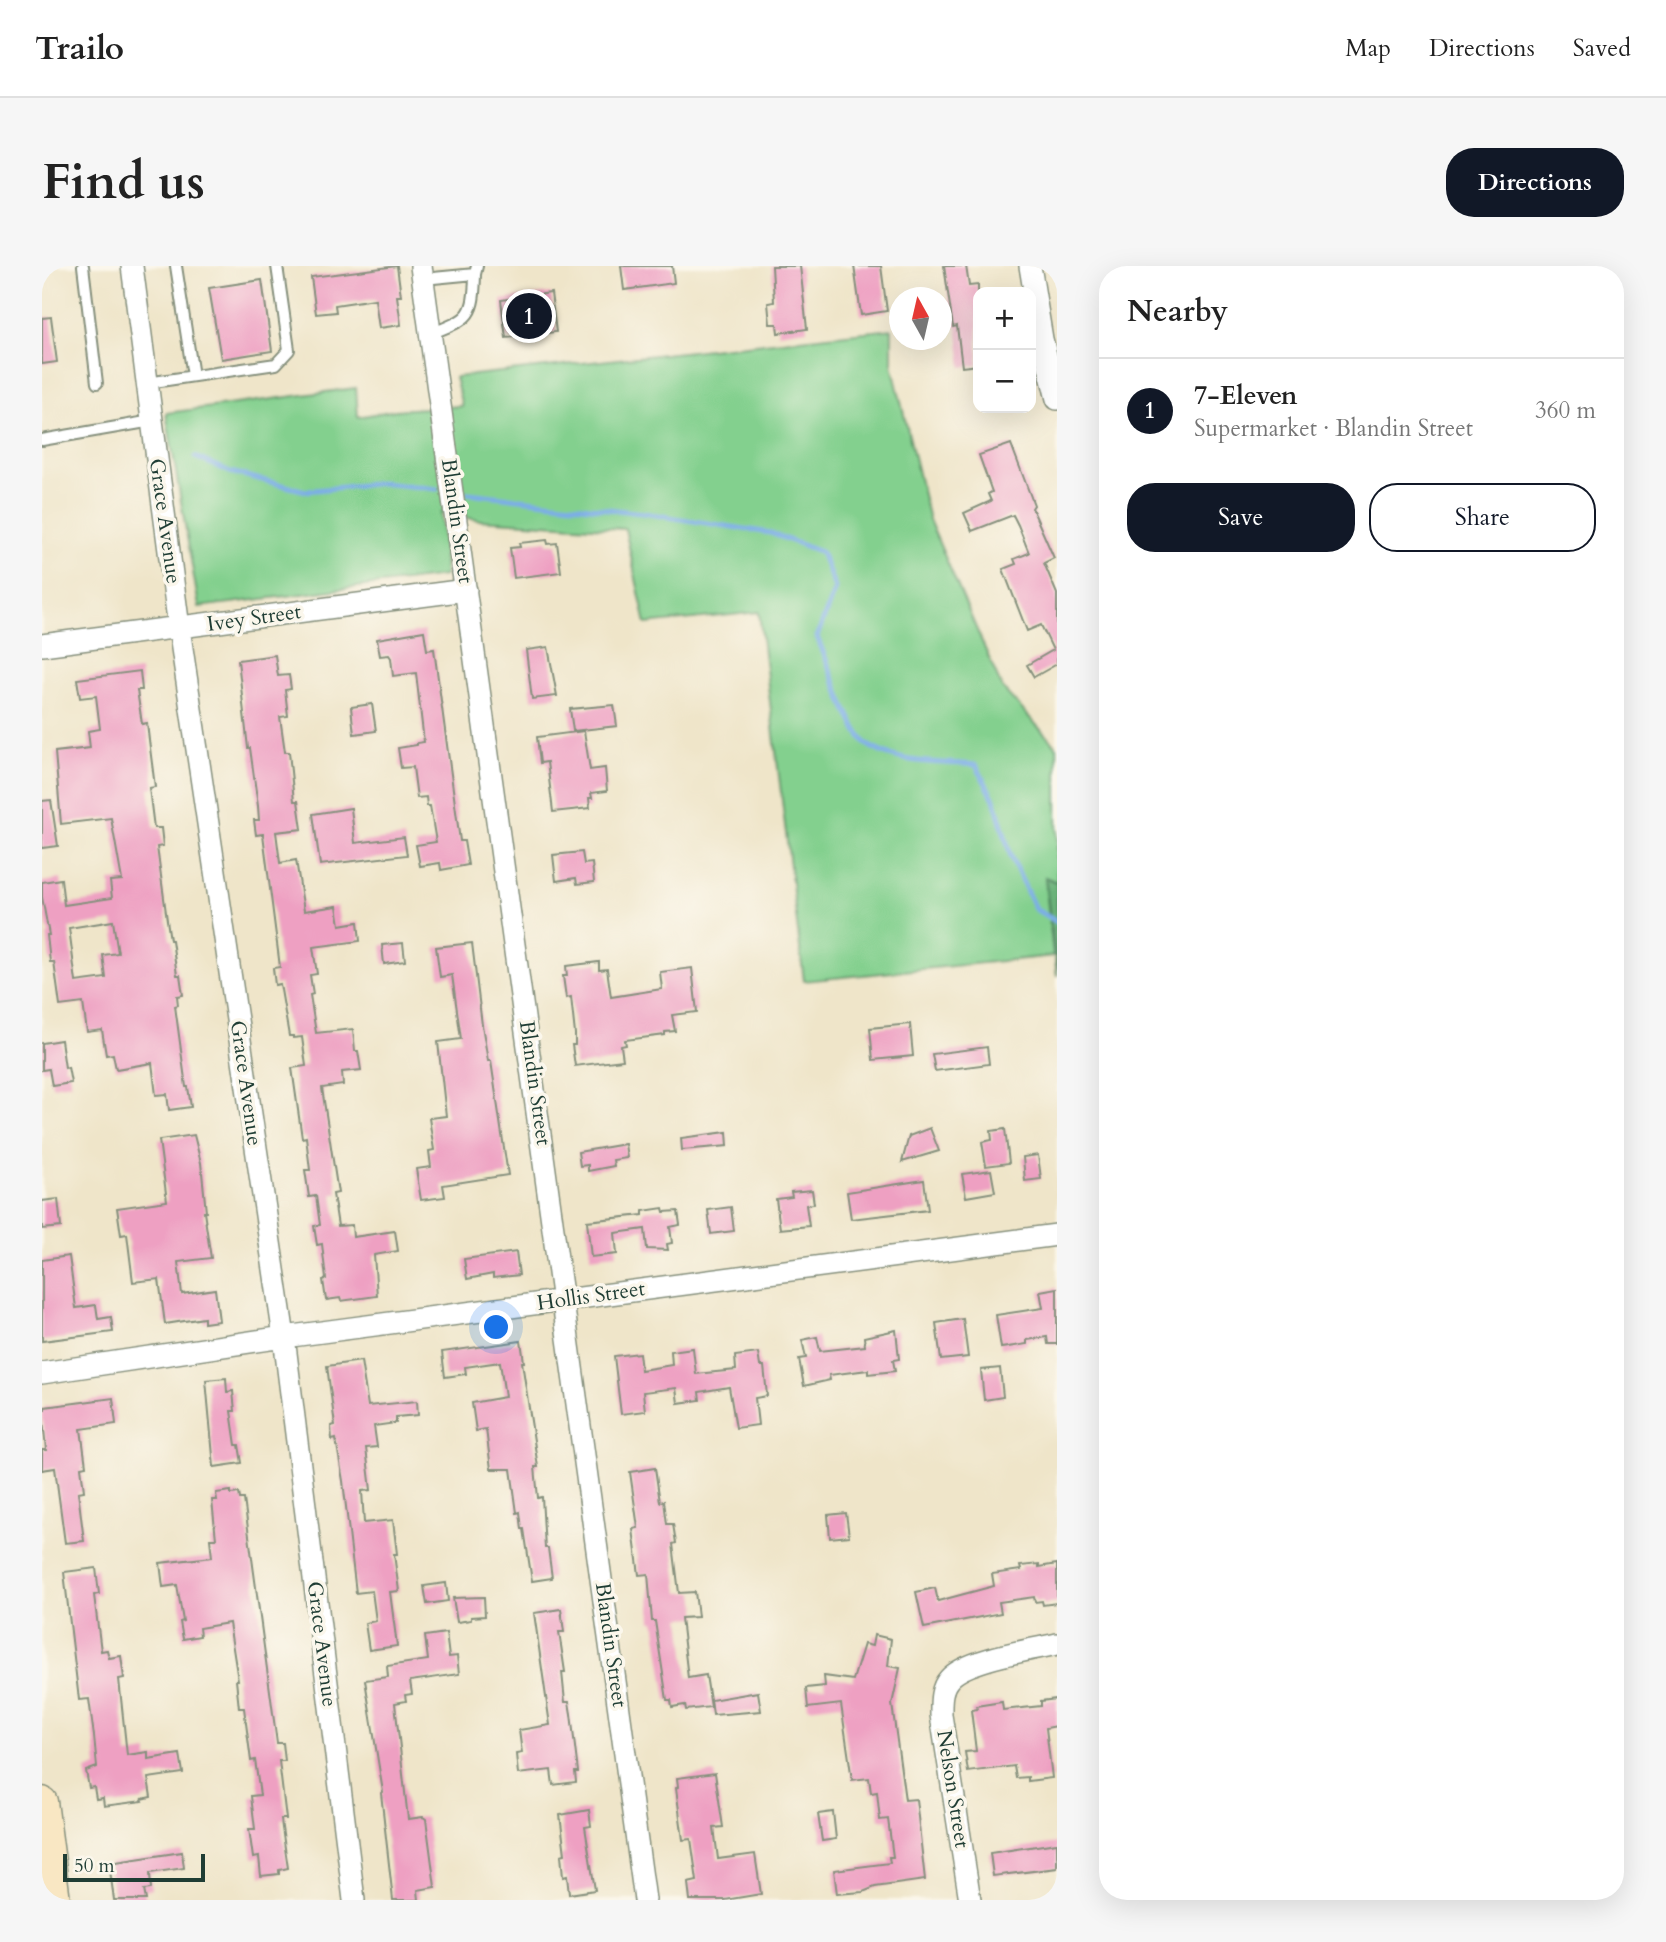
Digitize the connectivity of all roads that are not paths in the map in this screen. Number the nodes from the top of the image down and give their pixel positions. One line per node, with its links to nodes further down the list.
1 (83, 266): 10 (lane)
2 (132, 266): 11 (street, Grace Avenue)
3 (176, 266): 9 (lane)
4 (277, 266): 9 (lane)
5 (1030, 266): 12 (street)
6 (476, 270): 7 (lane); 8 (lane)
7 (422, 273): 8 (street, Blandin Street)
8 (430, 334): 15 (street, Blandin Street)
9 (193, 376): 11 (lane)
10 (97, 383)
11 (147, 383): 13 (street, Grace Avenue)
12 (1057, 399)
13 (152, 421): 14 (lane); 16 (street, Grace Avenue)
14 (42, 440)
15 (467, 590): 16 (street, Ivey Street); 19 (street, Blandin Street)
16 (179, 628): 17 (street, Ivey Street); 20 (street, Grace Avenue)
17 (42, 645)
18 (1057, 1235): 19 (street, Hollis Street)
19 (565, 1300): 20 (street, Hollis Street); 26 (street, Blandin Street)
20 (284, 1337): 21 (street, Hollis Street); 25 (street, Grace Avenue)
21 (42, 1373)
22 (1057, 1644): 27 (street, Nelson Street)
23 (42, 1802): 24 (main road)
24 (55, 1900)
25 (354, 1900)
26 (645, 1900)
27 (970, 1900)

